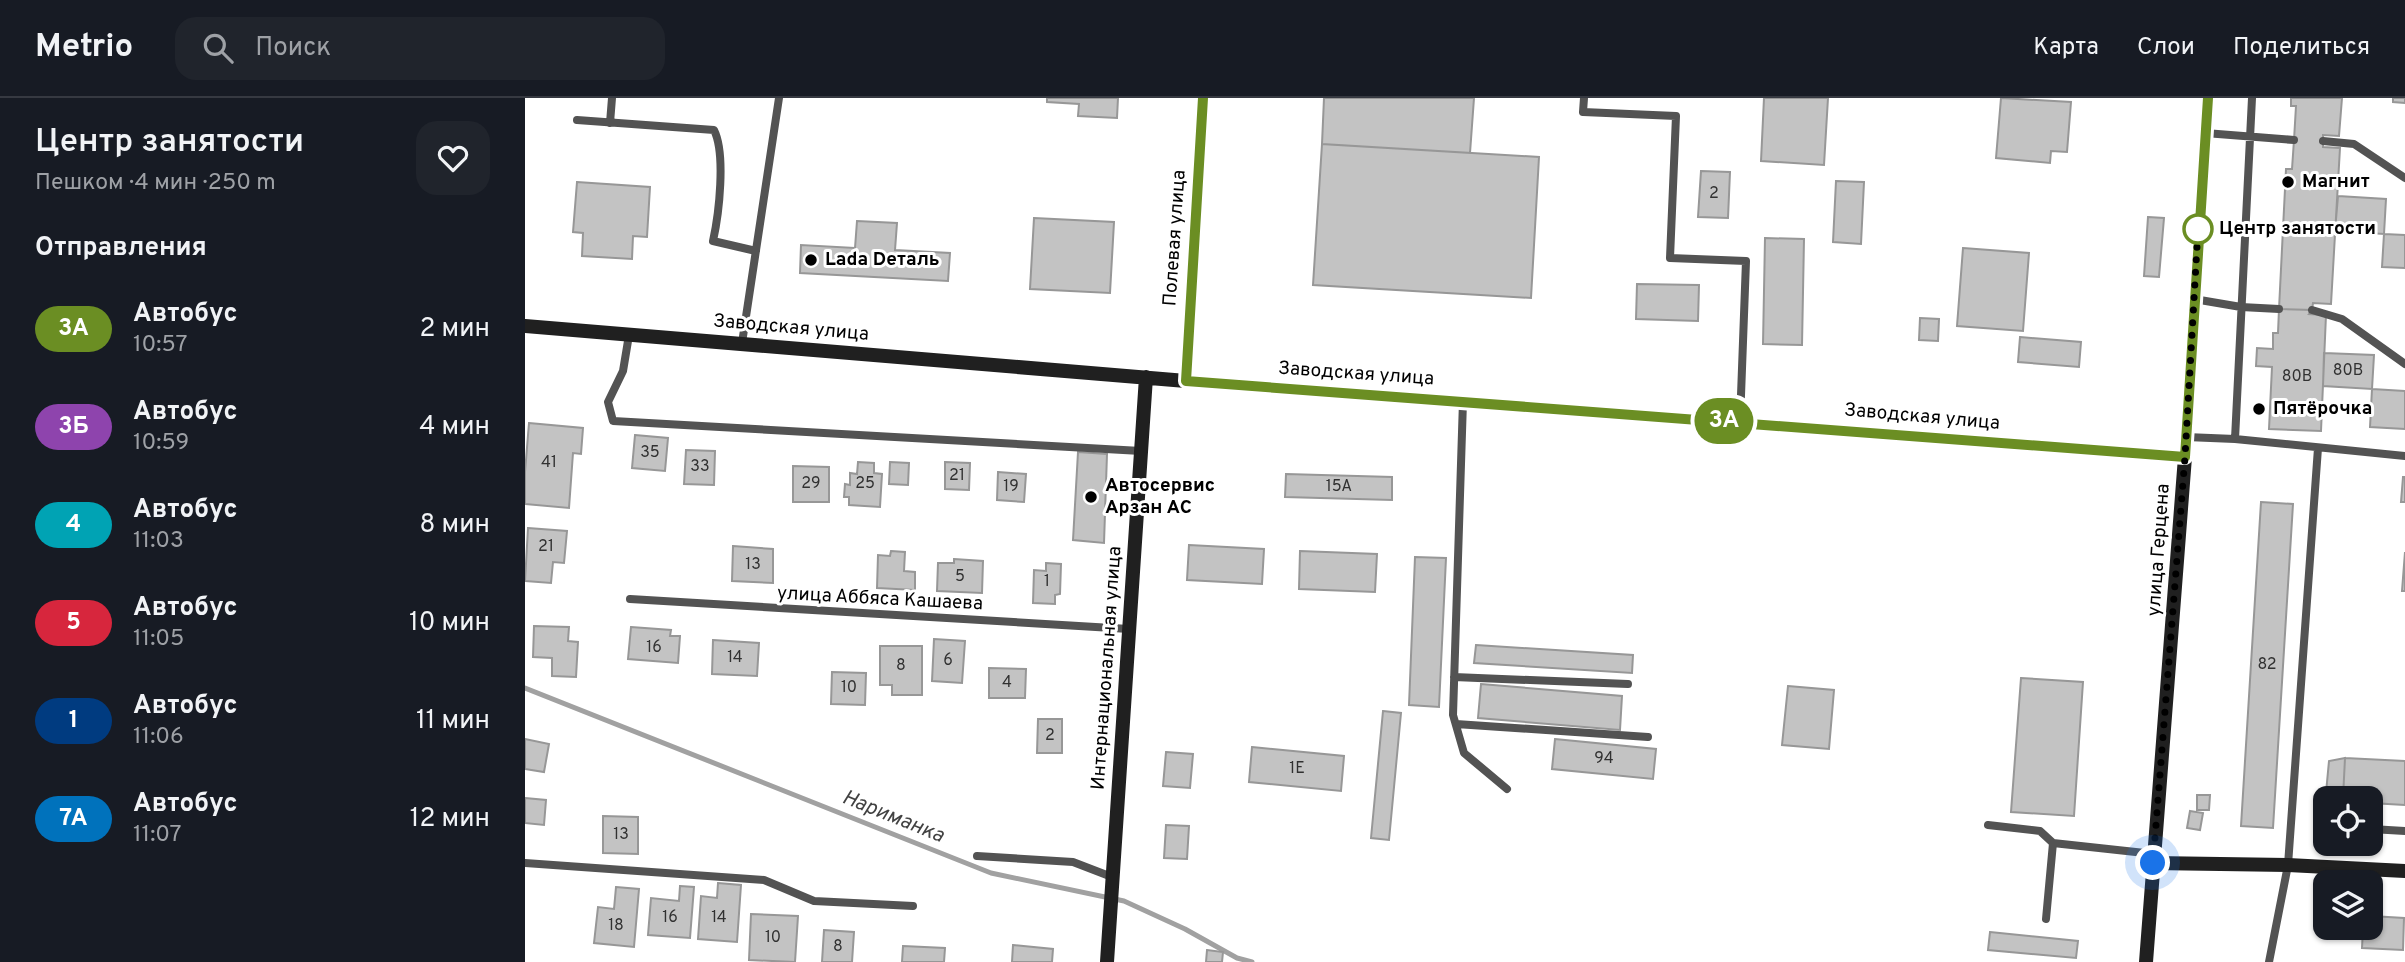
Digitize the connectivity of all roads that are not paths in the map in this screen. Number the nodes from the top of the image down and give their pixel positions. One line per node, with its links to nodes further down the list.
1 (612, 98): 8 (lane)
2 (779, 98): 14 (lane)
3 (1203, 98): 24 (street, Полевая улица)
4 (1584, 98): 26 (lane)
5 (2208, 98): 9 (street, улица Герцена)
6 (2252, 98): 10 (lane)
7 (577, 120): 8 (lane)
8 (610, 123): 14 (lane)
9 (2205, 133): 10 (lane); 15 (street, улица Герцена)
10 (2250, 136): 11 (lane); 16 (lane)
11 (2294, 140)
12 (2323, 141): 13 (lane)
13 (2405, 178)
14 (756, 251): 21 (lane)
15 (2194, 299): 16 (lane); 27 (street, улица Герцена)
16 (2241, 307): 17 (lane); 28 (lane)
17 (2279, 309)
18 (2312, 310): 22 (lane)
19 (525, 326): 20 (street, Заводская улица)
20 (629, 335): 21 (street, Заводская улица); 30 (lane)
21 (742, 344): 23 (street, Заводская улица)
22 (2405, 364)
23 (1146, 377): 24 (street, Заводская улица); 30 (street, Интернациональная улица)
24 (1186, 381): 25 (street, Заводская улица)
25 (1463, 401): 26 (street, Заводская улица); 35 (lane)
26 (1740, 422): 32 (street, Заводская улица)
27 (2186, 437): 28 (lane); 32 (street, улица Герцена)
28 (2235, 439): 29 (lane)
29 (2318, 448): 31 (lane); 47 (lane)
30 (1141, 451): 34 (street, Интернациональная улица)
31 (2405, 456)
32 (2185, 457): 45 (street, улица Герцена)
33 (630, 599): 34 (lane, улица Аббяса Кашаева)
34 (1129, 629): 49 (street, Интернациональная улица)
35 (1454, 677): 36 (lane); 37 (lane)
36 (1628, 684)
37 (1456, 724): 38 (lane); 39 (lane)
38 (1649, 737)
39 (1507, 789)
40 (1988, 825): 43 (lane)
41 (2383, 830): 42 (lane)
42 (2405, 831)
43 (2053, 843): 45 (lane); 51 (lane)
44 (978, 856): 49 (lane)
45 (2153, 859): 47 (street); 53 (street, улица Герцена)
46 (525, 863): 50 (lane)
47 (2288, 865): 48 (street); 54 (lane)
48 (2405, 871)
49 (1112, 877): 52 (street, Интернациональная улица)
50 (913, 906)
51 (2046, 919)
52 (1107, 962)
53 (2146, 962)
54 (2269, 962)

